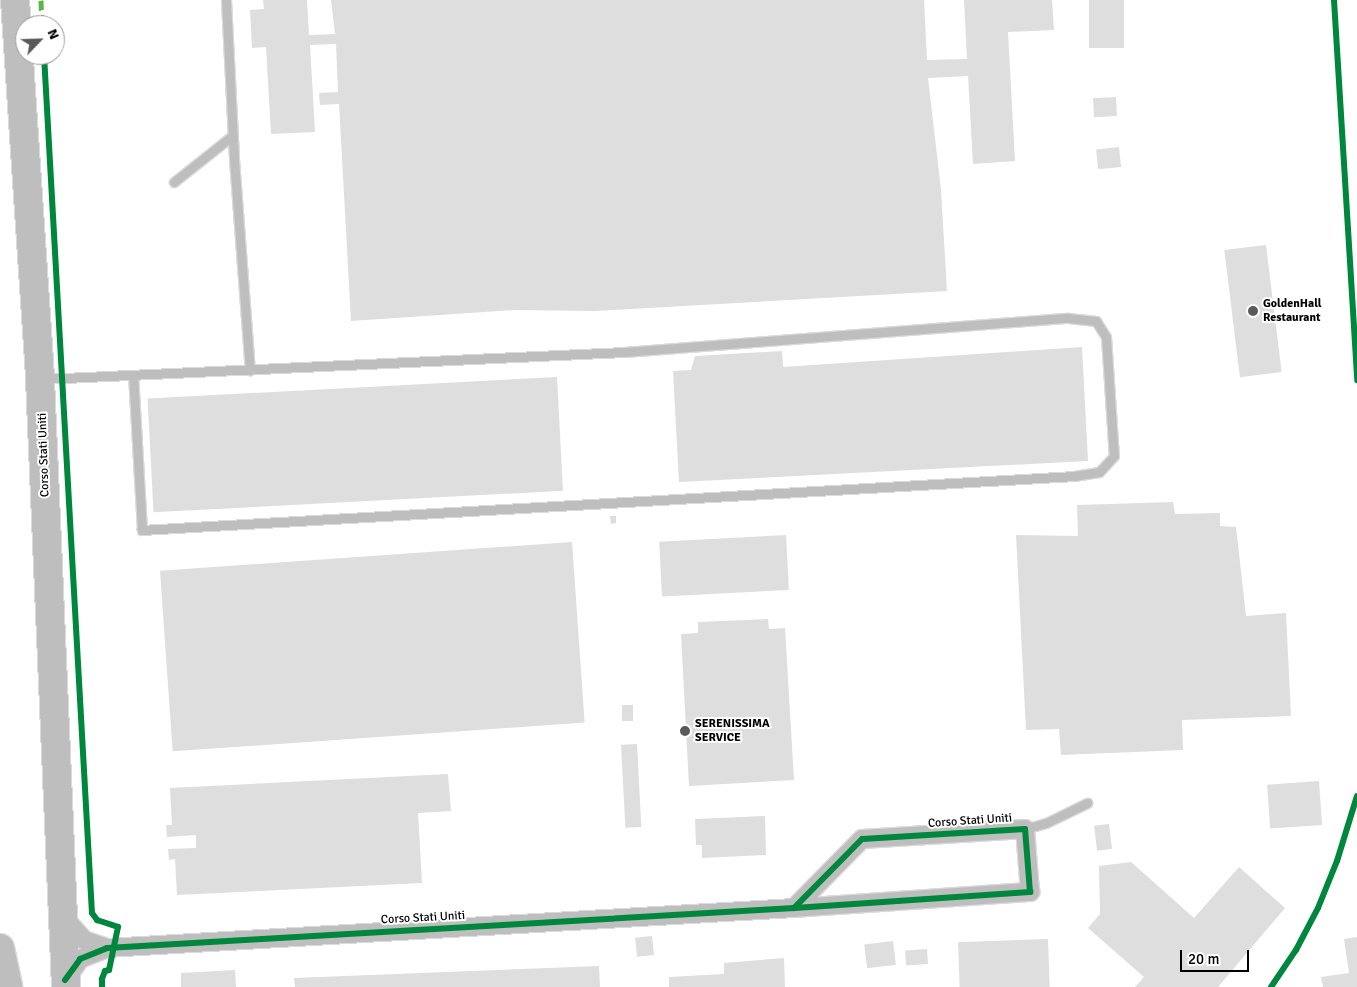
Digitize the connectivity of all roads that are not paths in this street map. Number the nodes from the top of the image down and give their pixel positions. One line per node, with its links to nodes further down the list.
1 (15, 0): 7 (main road, Corso Stati Uniti)
2 (226, 0): 3 (lane)
3 (233, 135): 4 (lane); 5 (lane)
4 (174, 182)
5 (250, 370): 6 (lane); 6 (lane)
6 (133, 375): 7 (lane)
7 (40, 379): 11 (main road, Corso Stati Uniti)
8 (1087, 803): 9 (lane)
9 (1025, 829): 10 (street, Corso Stati Uniti); 10 (street, Corso Stati Uniti)
10 (794, 908): 13 (street, Corso Stati Uniti)
11 (63, 911): 13 (street, Corso Stati Uniti); 14 (main road, Corso Stati Uniti)
12 (0, 948): 15 (main road)
13 (107, 948): 14 (street, Corso Stati Uniti)
14 (66, 983)
15 (8, 987)

